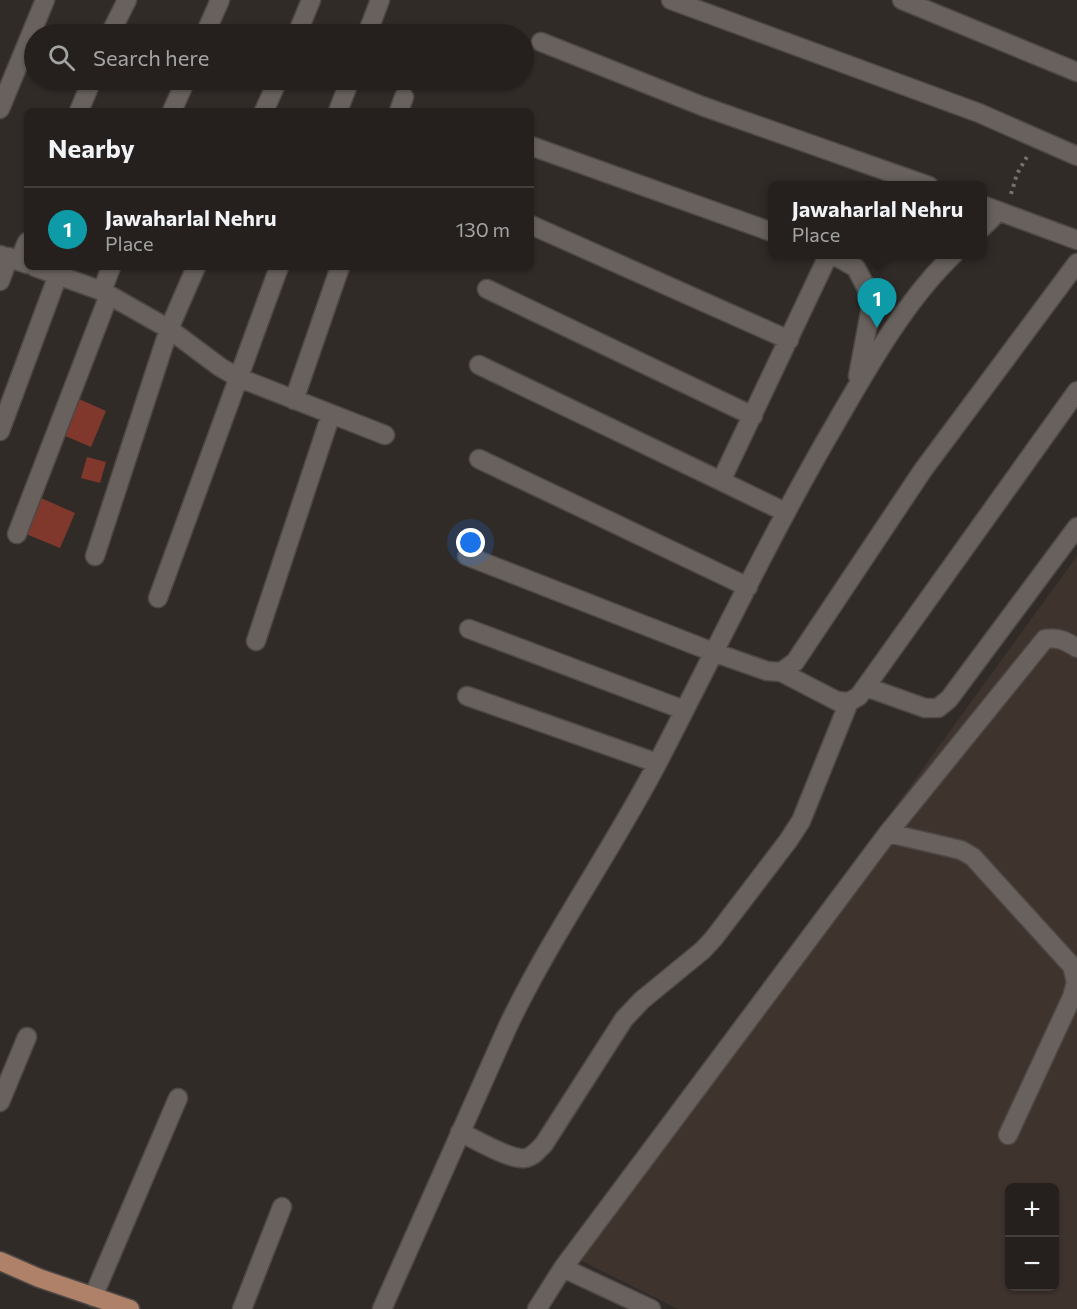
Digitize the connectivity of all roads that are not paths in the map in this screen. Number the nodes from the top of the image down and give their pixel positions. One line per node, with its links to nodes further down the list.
1 (45, 0): 8 (street)
2 (128, 0): 9 (street)
3 (220, 0): 10 (street)
4 (311, 0): 11 (street)
5 (380, 0): 12 (street)
6 (671, 0): 26 (street)
7 (902, 0): 15 (street)
8 (35, 24)
9 (115, 24)
10 (209, 24)
11 (301, 24)
12 (371, 24)
13 (541, 42): 27 (street)
14 (24, 51): 24 (street)
15 (1077, 72)
16 (88, 90): 20 (street)
17 (181, 90): 21 (street)
18 (273, 90): 22 (street)
19 (346, 90): 23 (street)
20 (80, 108)
21 (173, 108)
22 (265, 108)
23 (339, 108)
24 (0, 110)
25 (534, 147): 30 (street)
26 (1077, 156)
27 (915, 181)
28 (995, 210): 31 (street)
29 (534, 226): 47 (street)
30 (768, 231)
31 (1077, 240)
32 (829, 259): 47 (street)
33 (839, 259): 50 (street)
34 (949, 259): 50 (street)
35 (18, 261): 43 (street)
36 (1077, 263): 70 (street)
37 (44, 270): 42 (street)
38 (110, 270): 45 (street)
39 (195, 270): 46 (street)
40 (278, 270): 49 (street)
41 (339, 270): 52 (street)
42 (58, 275): 45 (street); 55 (street)
43 (0, 281)
44 (487, 289): 54 (street)
45 (106, 293): 46 (street); 61 (street)
46 (169, 329): 49 (street); 62 (street)
47 (789, 340): 54 (street)
48 (479, 364): 58 (street)
49 (237, 377): 52 (street); 65 (street)
50 (855, 389): 59 (street)
51 (1077, 391): 71 (street)
52 (294, 400): 53 (street)
53 (331, 414): 56 (street); 67 (street)
54 (753, 416): 58 (street)
55 (0, 431)
56 (385, 435)
57 (479, 459): 64 (street)
58 (721, 481): 59 (street)
59 (785, 512): 64 (street)
60 (1077, 527): 71 (street)
61 (17, 534)
62 (95, 556)
63 (467, 556): 69 (street)
64 (748, 587): 69 (street)
65 (158, 598)
66 (469, 629): 74 (street)
67 (255, 641)
68 (1077, 648): 76 (street)
69 (713, 652): 70 (street); 74 (street)
70 (781, 672): 73 (street)
71 (866, 687): 73 (street)
72 (467, 696): 75 (street)
73 (849, 702): 80 (street)
74 (684, 710): 75 (street)
75 (657, 763): 80 (street)
76 (888, 833): 81 (street); 84 (street)
77 (27, 1037): 79 (street)
78 (178, 1098): 85 (street)
79 (0, 1102)
80 (460, 1132): 88 (street)
81 (1008, 1135)
82 (282, 1207): 87 (street)
83 (0, 1261): 85 (main road)
84 (563, 1268): 89 (street); 90 (street)
85 (93, 1297): 86 (main road)
86 (118, 1307)
87 (242, 1309)
88 (382, 1309)
89 (537, 1309)
90 (651, 1309)

